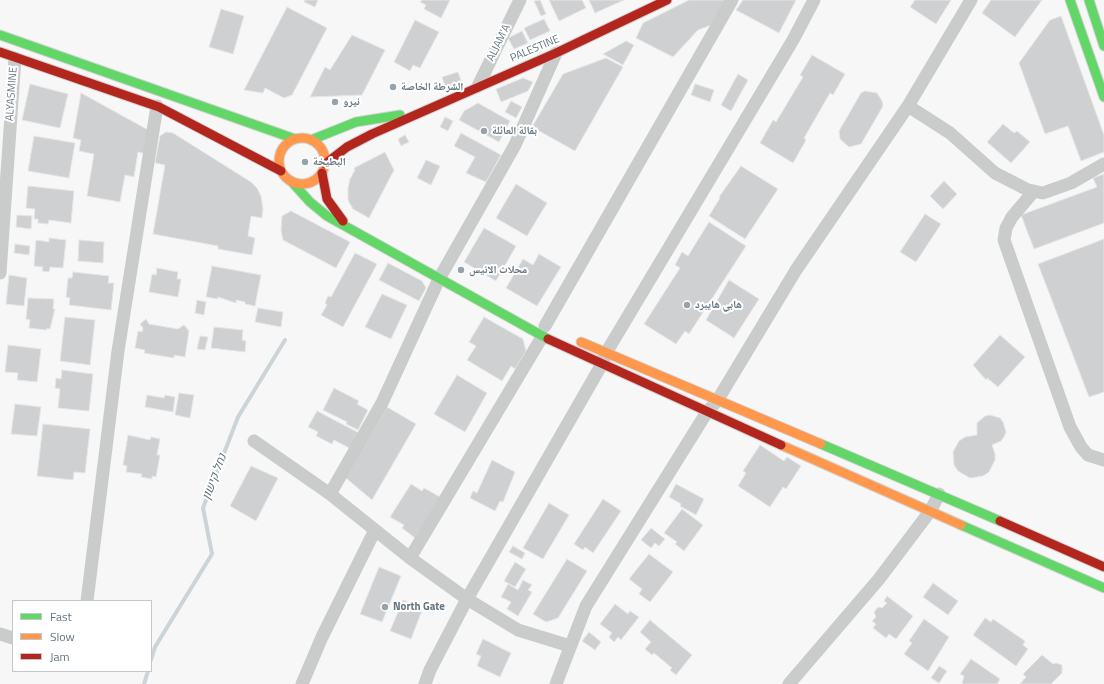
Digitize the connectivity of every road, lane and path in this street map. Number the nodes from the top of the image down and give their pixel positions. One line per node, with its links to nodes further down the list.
1 (520, 0): 13 (street, ALJAM'A)
2 (732, 0): 29 (street)
3 (814, 0): 31 (street)
4 (971, 0): 16 (street)
5 (1070, 0): 14 (street)
6 (1089, 0): 9 (street)
7 (664, 1): 11 (street, PALESTINE)
8 (0, 35): 18 (street)
9 (1104, 46)
10 (0, 52): 12 (street)
11 (556, 53): 13 (street, PALESTINE); 28 (street)
12 (15, 58): 15 (street); 27 (street, ALYASMINE)
13 (478, 86): 17 (street, PALESTINE)
14 (1104, 97)
15 (157, 106): 22 (street); 44 (street)
16 (908, 106): 25 (street); 32 (street)
17 (410, 115): 19 (street); 20 (street, PALESTINE)
18 (295, 139): 19 (street); 22 (street)
19 (311, 140): 20 (street)
20 (325, 164): 23 (street)
21 (1104, 164): 25 (street)
22 (281, 171): 24 (street)
23 (322, 173): 24 (street); 26 (street)
24 (291, 182): 26 (street)
25 (1034, 191): 35 (street)
26 (349, 227): 28 (street)
27 (0, 273)
28 (439, 279): 29 (street); 36 (street)
29 (546, 331): 31 (street); 40 (street)
30 (572, 338): 31 (street)
31 (604, 359): 32 (street); 33 (street); 43 (street)
32 (717, 401): 33 (street); 37 (street)
33 (707, 412): 38 (street); 47 (street)
34 (254, 441): 36 (street)
35 (1104, 460)
36 (330, 494): 39 (street)
37 (939, 494): 38 (street); 41 (street)
38 (931, 510): 42 (street); 51 (street)
39 (375, 530): 40 (street); 48 (street)
40 (410, 558): 43 (street)
41 (1104, 567)
42 (1104, 588)
43 (467, 599): 47 (street); 49 (street)
44 (87, 600)
45 (0, 634): 46 (street)
46 (12, 638)
47 (570, 646): 50 (street)
48 (302, 684)
49 (425, 684)
50 (556, 684)
51 (789, 684)

